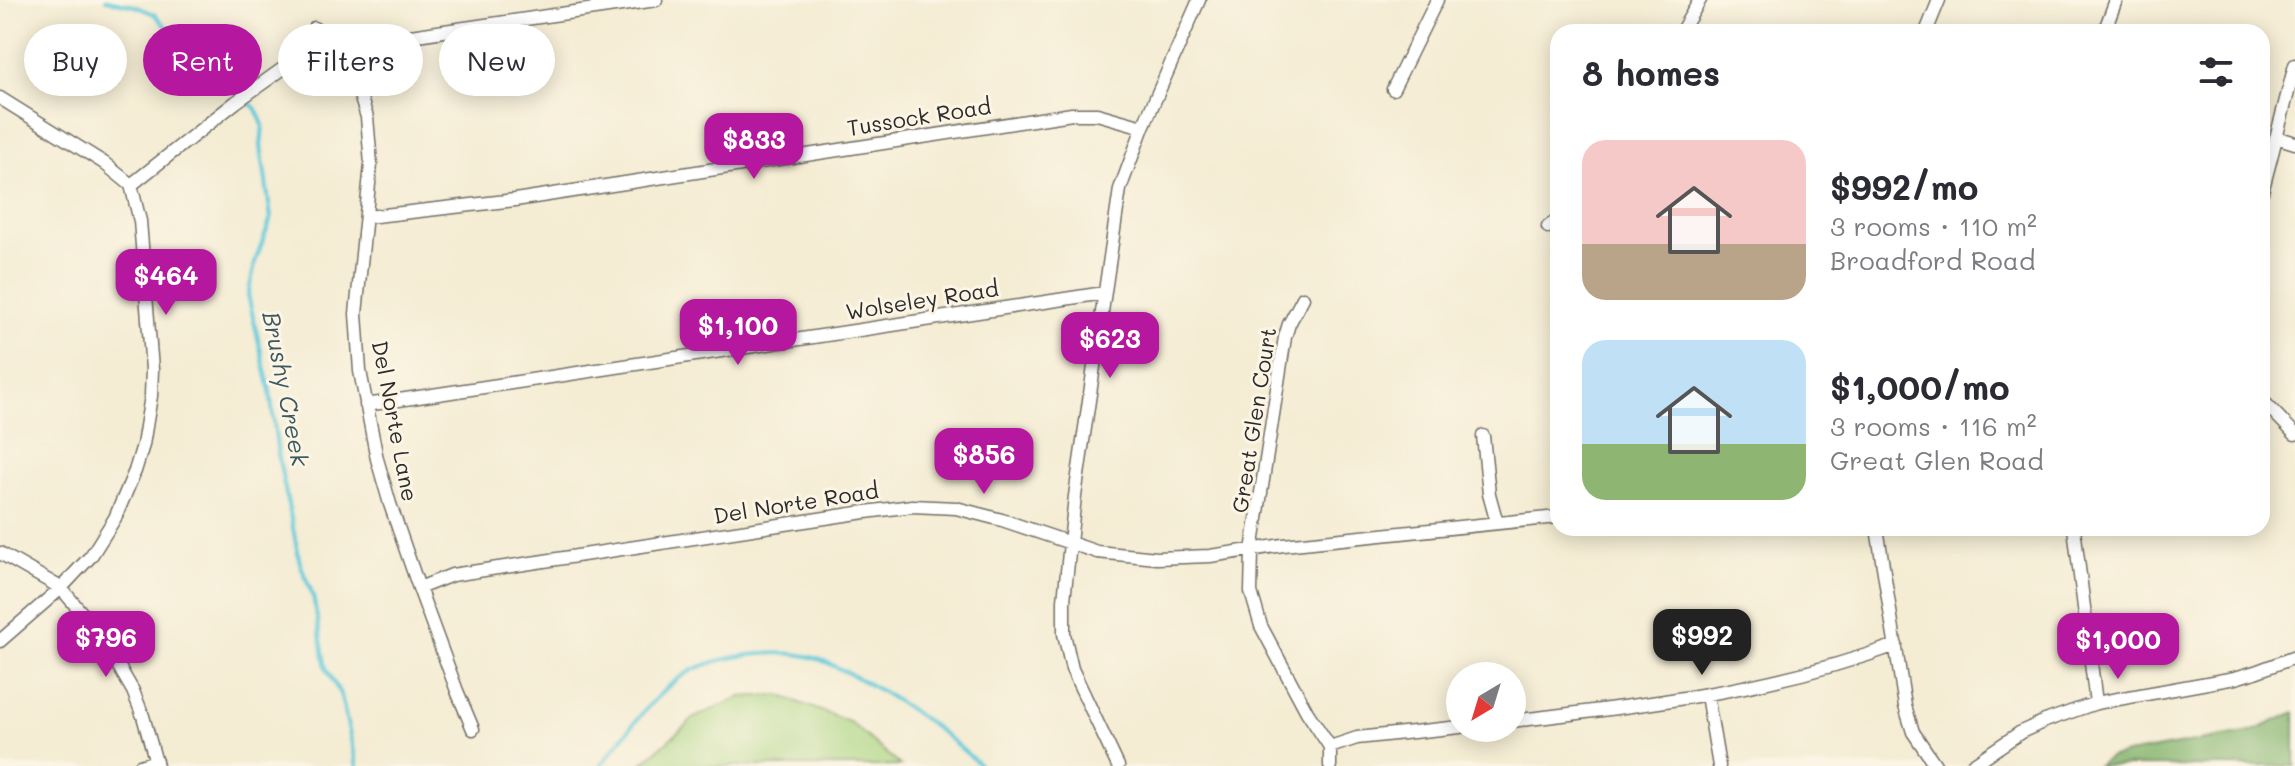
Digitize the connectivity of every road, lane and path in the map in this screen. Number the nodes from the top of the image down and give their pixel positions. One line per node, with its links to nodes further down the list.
1 (656, 0): 7 (street)
2 (1199, 0): 17 (street)
3 (1437, 0): 14 (street)
4 (1700, 0): 8 (street)
5 (1939, 0): 9 (street)
6 (2116, 0): 10 (street)
7 (594, 5): 11 (street)
8 (1686, 24)
9 (1929, 24)
10 (2107, 24)
11 (423, 33)
12 (2295, 65): 18 (street)
13 (278, 72): 21 (street)
14 (1393, 89)
15 (360, 96): 22 (street, Del Norte Lane)
16 (0, 98): 21 (street)
17 (1143, 127): 22 (street, Tussock Road); 23 (street)
18 (2276, 137): 19 (street); 20 (street)
19 (2295, 143)
20 (2270, 161)
21 (131, 185): 36 (street)
22 (367, 217): 25 (street, Del Norte Lane)
23 (1104, 293): 25 (street, Wolseley Road); 33 (street)
24 (1303, 298): 34 (street, Great Glen Court)
25 (366, 405): 37 (street, Del Norte Lane)
26 (2270, 408): 27 (street)
27 (2295, 434)
28 (1483, 436): 30 (street)
29 (1550, 518): 30 (street, Del Norte Road)
30 (1497, 523): 34 (street, Del Norte Road)
31 (1878, 536): 39 (street)
32 (2075, 536): 42 (street)
33 (1070, 543): 34 (street, Del Norte Road); 37 (street, Del Norte Road); 49 (street)
34 (1252, 551): 46 (street, Great Glen Court)
35 (0, 553): 36 (street)
36 (61, 588): 38 (street); 47 (street)
37 (419, 588): 45 (street, Del Norte Lane)
38 (0, 641)
39 (1896, 645): 41 (street); 52 (street)
40 (2295, 657): 42 (street)
41 (1707, 695): 43 (street); 51 (street)
42 (2096, 703): 53 (street)
43 (1526, 719)
44 (1446, 728): 46 (street)
45 (473, 729)
46 (1330, 747): 50 (street)
47 (157, 763): 48 (street)
48 (140, 766)
49 (1118, 766)
50 (1330, 766)
51 (1719, 766)
52 (1936, 766)
53 (1971, 766)

